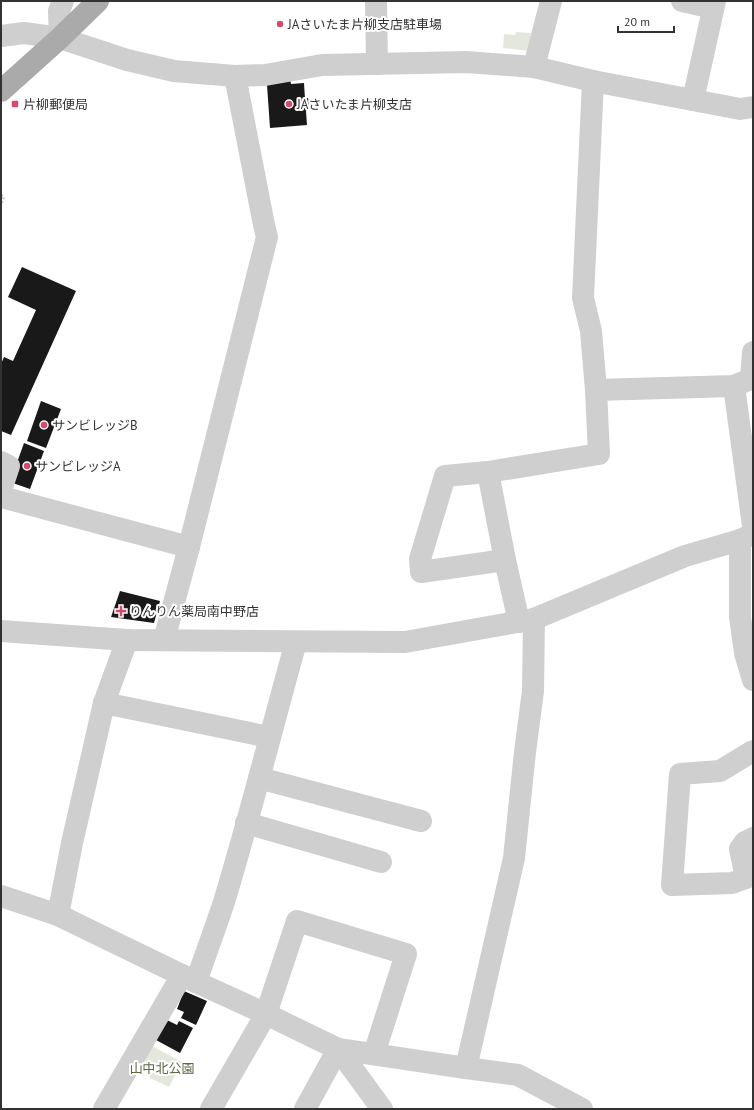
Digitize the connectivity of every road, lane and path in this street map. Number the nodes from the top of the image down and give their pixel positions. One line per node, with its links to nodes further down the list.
1 (63, 1): 8 (street)
2 (98, 1): 8 (main road)
3 (376, 1): 9 (street)
4 (551, 1): 10 (street)
5 (682, 1): 6 (street)
6 (714, 4): 14 (street)
7 (1, 36): 8 (street)
8 (60, 38): 11 (street); 13 (main road)
9 (377, 64): 10 (street); 11 (street)
10 (534, 68): 12 (street)
11 (235, 76): 26 (street)
12 (593, 81): 14 (street); 20 (street)
13 (1, 91)
14 (693, 100): 15 (street)
15 (753, 107)
16 (1, 195): 17 (path)
17 (1, 205)
18 (753, 352): 19 (street)
19 (746, 381): 20 (street); 25 (street)
20 (596, 390): 22 (street)
21 (1, 462): 23 (street)
22 (488, 472): 27 (street); 27 (street)
23 (1, 490)
24 (1, 497): 26 (street)
25 (749, 533): 28 (street); 33 (street)
26 (188, 547): 31 (street)
27 (505, 560): 28 (street)
28 (527, 621): 32 (street); 48 (street)
29 (1, 631): 30 (street)
30 (127, 640): 31 (street); 34 (street)
31 (164, 640): 32 (street)
32 (296, 642): 35 (street)
33 (753, 680)
34 (104, 703): 35 (street); 43 (street)
35 (270, 737): 37 (street)
36 (753, 751): 40 (street)
37 (259, 778): 38 (street); 39 (street)
38 (421, 821)
39 (246, 823): 41 (street); 44 (street)
40 (753, 838)
41 (381, 862)
42 (1, 896): 43 (street)
43 (58, 915): 44 (street)
44 (189, 979): 45 (street); 49 (street)
45 (266, 1014): 46 (street); 47 (street); 50 (street)
46 (338, 1049): 47 (street); 51 (street); 52 (street)
47 (374, 1054): 48 (street)
48 (466, 1068): 53 (street)
49 (104, 1109)
50 (211, 1109)
51 (305, 1109)
52 (382, 1109)
53 (582, 1109)

